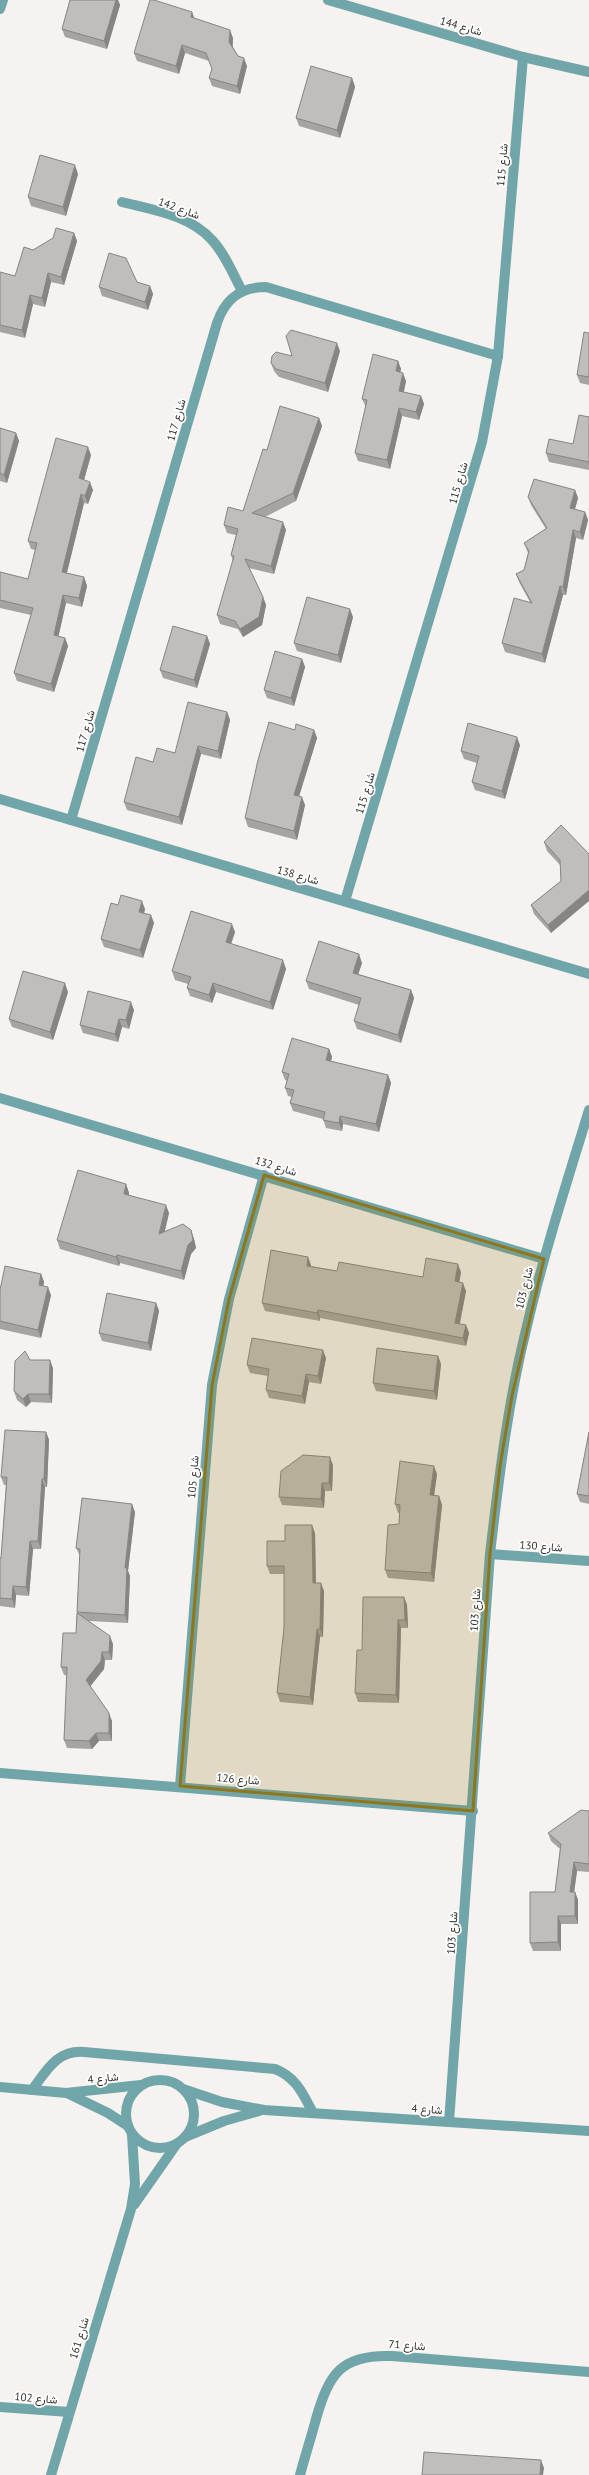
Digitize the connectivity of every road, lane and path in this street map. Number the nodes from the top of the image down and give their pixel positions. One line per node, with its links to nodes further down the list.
1 (3, 0): 3 (street)
2 (328, 0): 4 (street, شارع 144)
3 (0, 9)
4 (523, 57): 5 (street, شارع 144); 8 (street, شارع 115)
5 (589, 72)
6 (122, 202): 7 (street, شارع 142)
7 (242, 291): 8 (street, شارع 117); 10 (street, شارع 117)
8 (498, 356): 11 (street, شارع 115)
9 (0, 799): 10 (street, شارع 138)
10 (71, 820): 11 (street, شارع 138)
11 (345, 901): 12 (street, شارع 138)
12 (589, 974)
13 (0, 1098): 15 (street, شارع 132)
14 (589, 1110): 16 (street, شارع 103)
15 (264, 1175): 16 (street, شارع 132); 20 (street, شارع 105)
16 (544, 1259): 17 (street, شارع 103)
17 (490, 1554): 18 (street, شارع 130); 21 (street, شارع 103)
18 (589, 1561)
19 (0, 1773): 20 (street, شارع 126)
20 (180, 1786): 21 (street, شارع 126)
21 (473, 1811): 29 (street, شارع 103)
22 (142, 2085): 24 (street); 26 (street, شارع 4); 30 (street)
23 (0, 2087): 25 (street, شارع 4)
24 (183, 2089): 27 (street, شارع 4); 32 (street)
25 (32, 2090): 26 (street, شارع 4); 28 (street)
26 (66, 2093): 30 (street, شارع 4)
27 (264, 2110): 28 (street, شارع 4); 32 (street, شارع 4)
28 (313, 2112): 29 (street, شارع 4)
29 (449, 2122): 31 (street, شارع 4)
30 (130, 2130): 32 (street); 33 (street, شارع 161)
31 (589, 2131)
32 (182, 2140): 33 (street, شارع 161)
33 (131, 2209): 36 (street, شارع 161)
34 (589, 2372): 38 (street, شارع 71)
35 (0, 2407): 36 (street, شارع 102)
36 (69, 2412): 37 (street, شارع 161)
37 (51, 2475)
38 (300, 2475)

